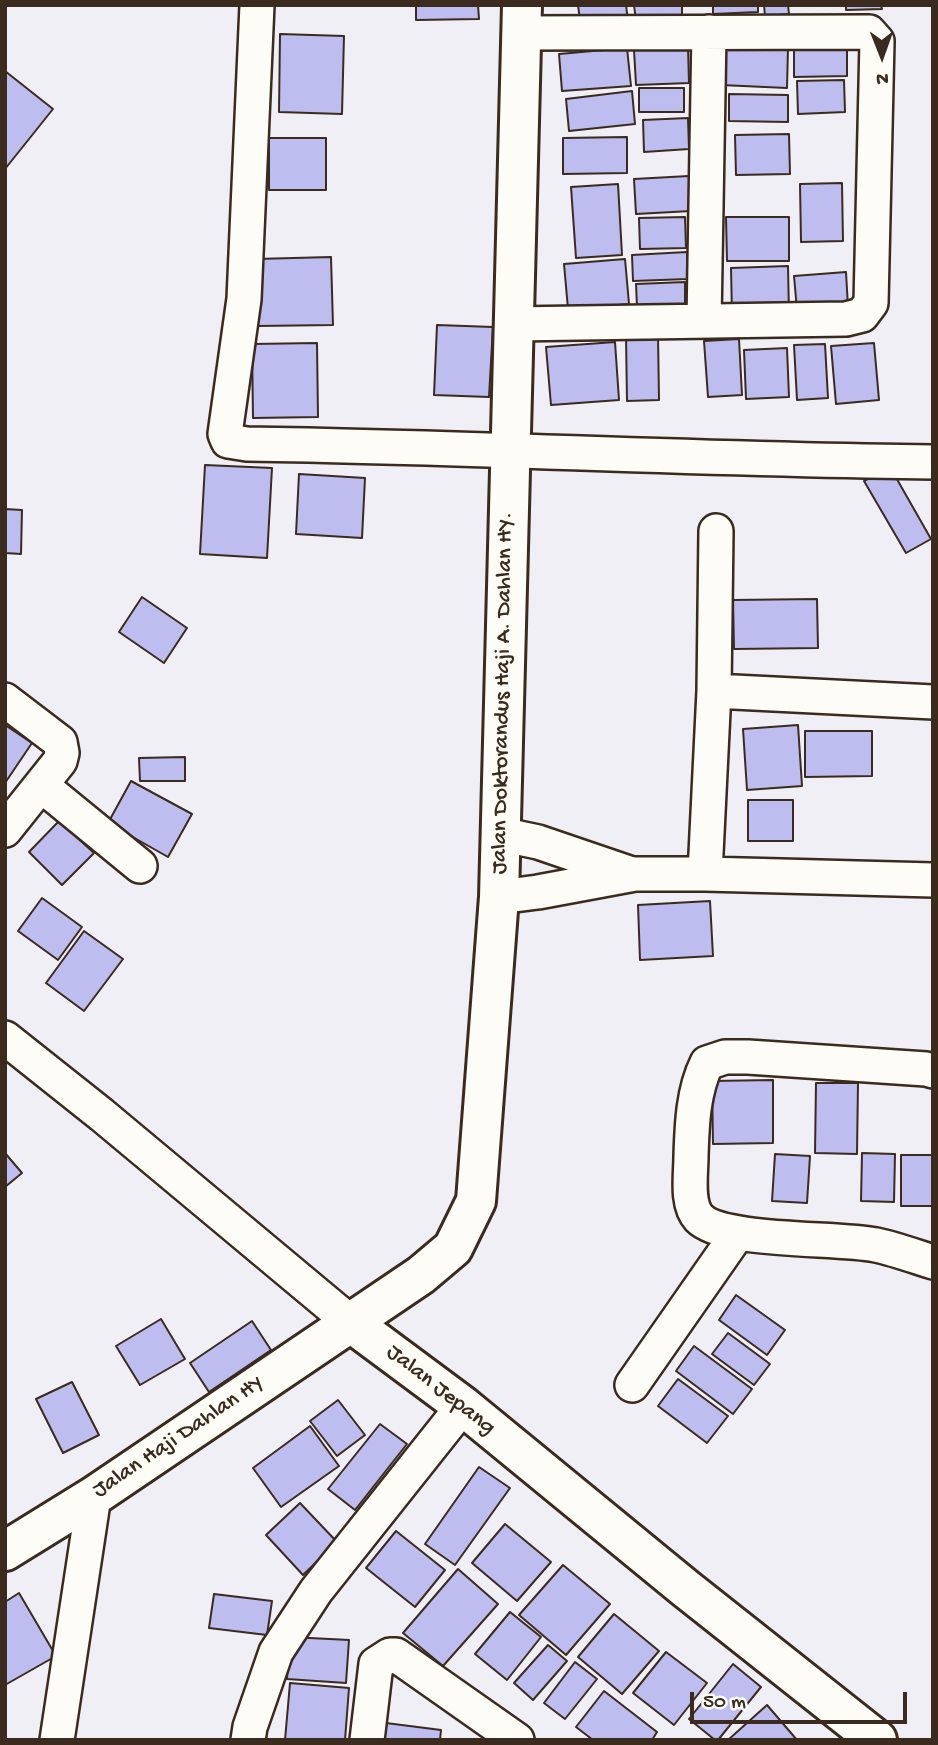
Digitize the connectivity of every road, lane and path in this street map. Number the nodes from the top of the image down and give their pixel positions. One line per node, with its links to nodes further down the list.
1 (257, 5): 6 (street)
2 (522, 19): 3 (street); 5 (street, Jalan Doktorandus Haji A. Dahlan HY.)
3 (709, 32): 4 (street); 4 (street)
4 (704, 321): 5 (street)
5 (513, 324): 6 (street, Jalan Doktorandus Haji A. Dahlan HY.)
6 (509, 452): 7 (street); 14 (street, Jalan Doktorandus Haji A. Dahlan HY.)
7 (933, 462)
8 (716, 531): 9 (street)
9 (714, 691): 11 (street); 17 (street)
10 (5, 701): 12 (street)
11 (933, 702)
12 (40, 785): 13 (street); 15 (street)
13 (5, 830)
14 (500, 834): 16 (street); 19 (street, Jalan Doktorandus Haji A. Dahlan HY.)
15 (140, 866)
16 (635, 874): 17 (street); 19 (street)
17 (705, 874): 18 (street)
18 (933, 880)
19 (499, 897): 24 (street, Jalan Doktorandus Haji A. Dahlan HY.)
20 (5, 1038): 24 (street, Jalan Jepang)
21 (933, 1071): 22 (street)
22 (738, 1233): 23 (street); 25 (street)
23 (933, 1262)
24 (350, 1322): 26 (street, Jalan Jepang); 27 (street, Jalan Haji Dahlan HY)
25 (632, 1385)
26 (463, 1406): 29 (street, Jalan Jepang); 31 (street)
27 (94, 1496): 28 (street, Jalan Haji Dahlan HY); 30 (street)
28 (5, 1551)
29 (874, 1739)
30 (57, 1740)
31 (248, 1740)
32 (367, 1740): 33 (street)
33 (517, 1740)

